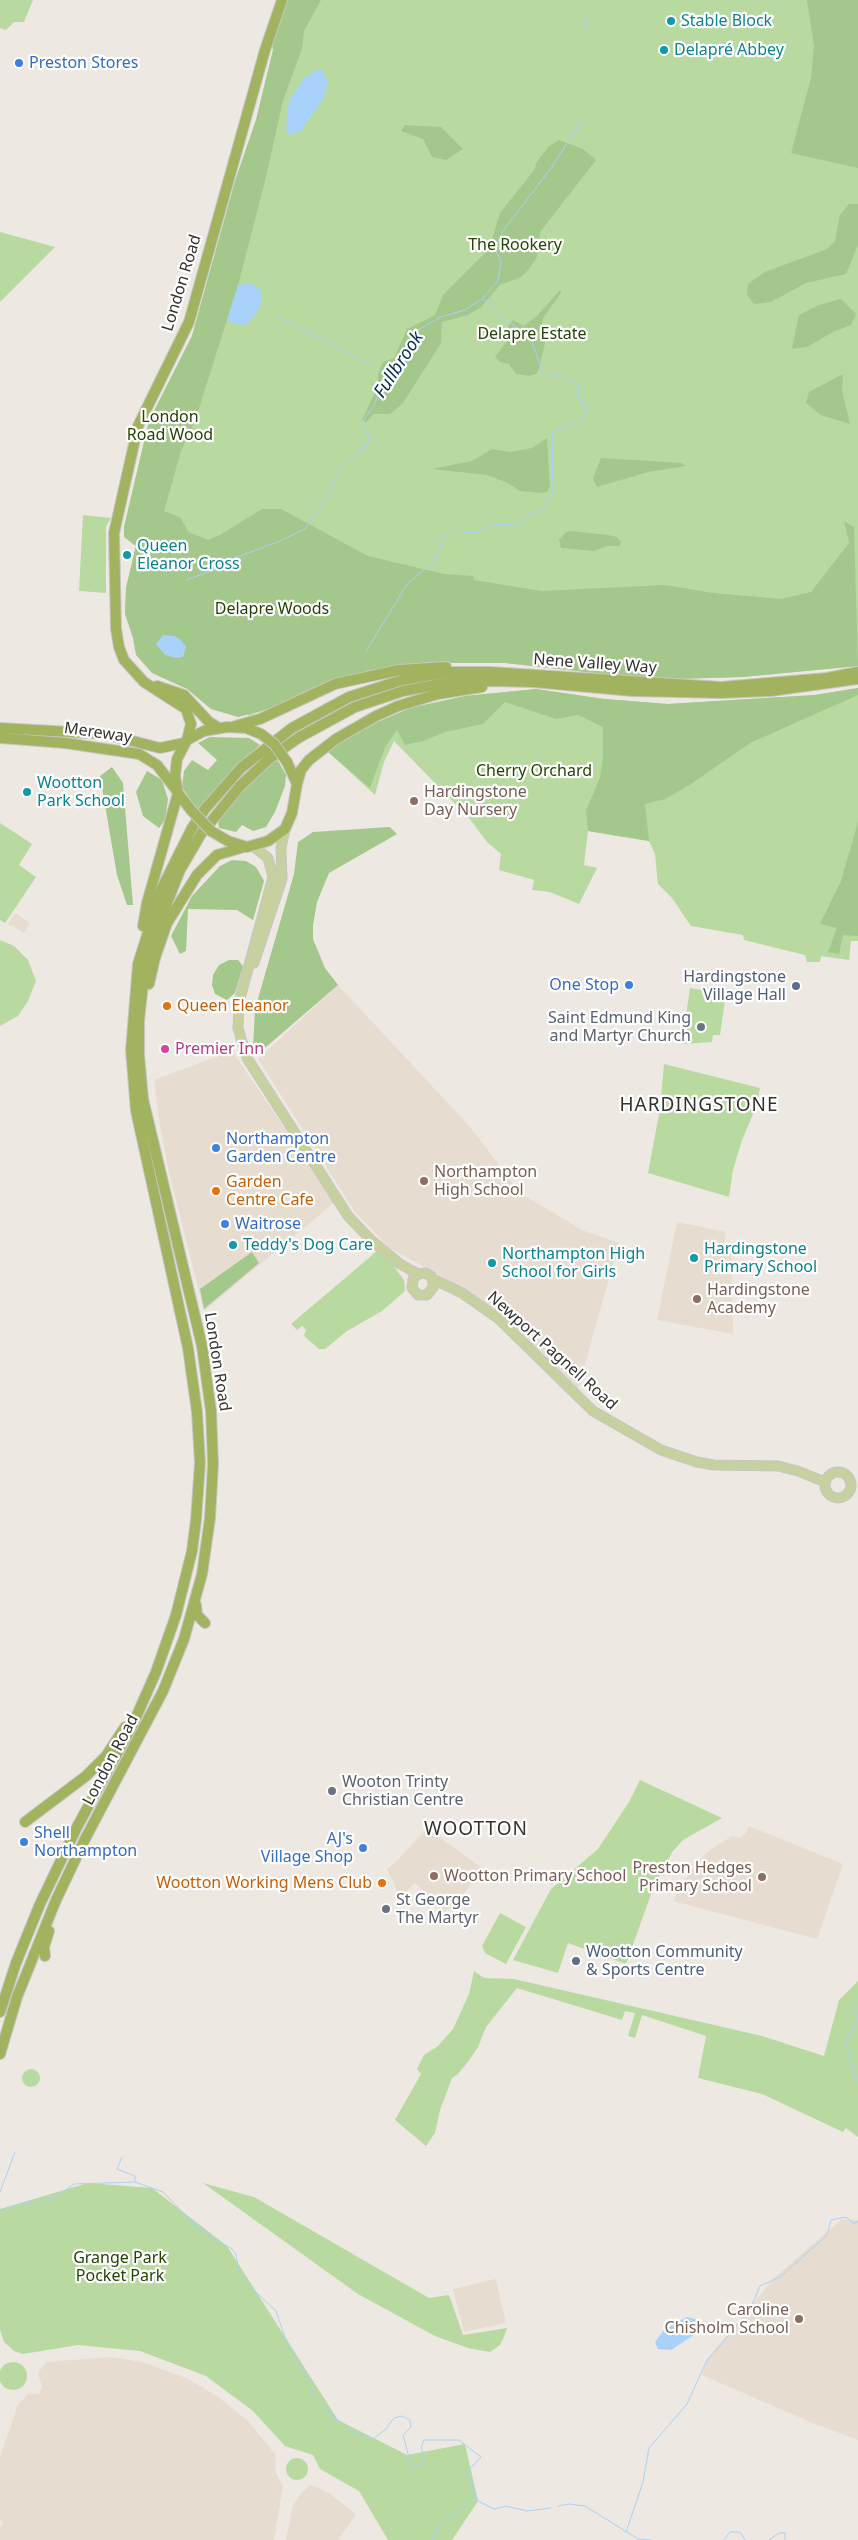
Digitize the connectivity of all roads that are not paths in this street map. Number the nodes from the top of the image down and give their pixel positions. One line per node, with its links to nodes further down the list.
1 (282, 0): 5 (highway, London Road)
2 (858, 672): 3 (highway, Nene Valley Way)
3 (575, 678): 7 (highway, Nene Valley Way); 9 (highway)
4 (858, 679): 6 (highway, Nene Valley Way)
5 (144, 682): 11 (highway, London Road); 13 (highway, London Road)
6 (533, 682): 8 (highway, Nene Valley Way); 14 (highway)
7 (334, 704): 18 (highway, London Road)
8 (339, 714): 20 (highway, London Road)
9 (236, 726): 11 (highway); 14 (highway, bridge)
10 (0, 728): 13 (highway, Mereway)
11 (219, 728): 13 (highway)
12 (0, 738): 15 (highway, Mereway)
13 (185, 742): 15 (highway)
14 (297, 784): 16 (highway)
15 (177, 792): 17 (highway, bridge); 18 (highway)
16 (285, 829): 17 (highway); 19 (main road)
17 (248, 846): 19 (main road); 20 (highway)
18 (138, 964): 31 (highway, London Road)
19 (240, 999): 21 (main road)
20 (155, 1154): 29 (highway, London Road)
21 (400, 1264): 22 (main road); 24 (main road)
22 (418, 1274): 23 (main road); 24 (main road)
23 (433, 1279): 25 (main road); 26 (main road, Newport Pagnell Road)
24 (412, 1282): 25 (main road)
25 (432, 1291): 26 (main road)
26 (462, 1293): 27 (main road, Newport Pagnell Road)
27 (825, 1482): 28 (main road); 28 (main road)
28 (854, 1488)
29 (196, 1596): 30 (highway, London Road); 30 (highway)
30 (184, 1639): 32 (highway, London Road)
31 (148, 1690): 33 (highway); 35 (highway, London Road)
32 (106, 1802): 34 (highway); 36 (highway, London Road)
33 (25, 1822)
34 (45, 1956)
35 (0, 2012)
36 (0, 2054)

